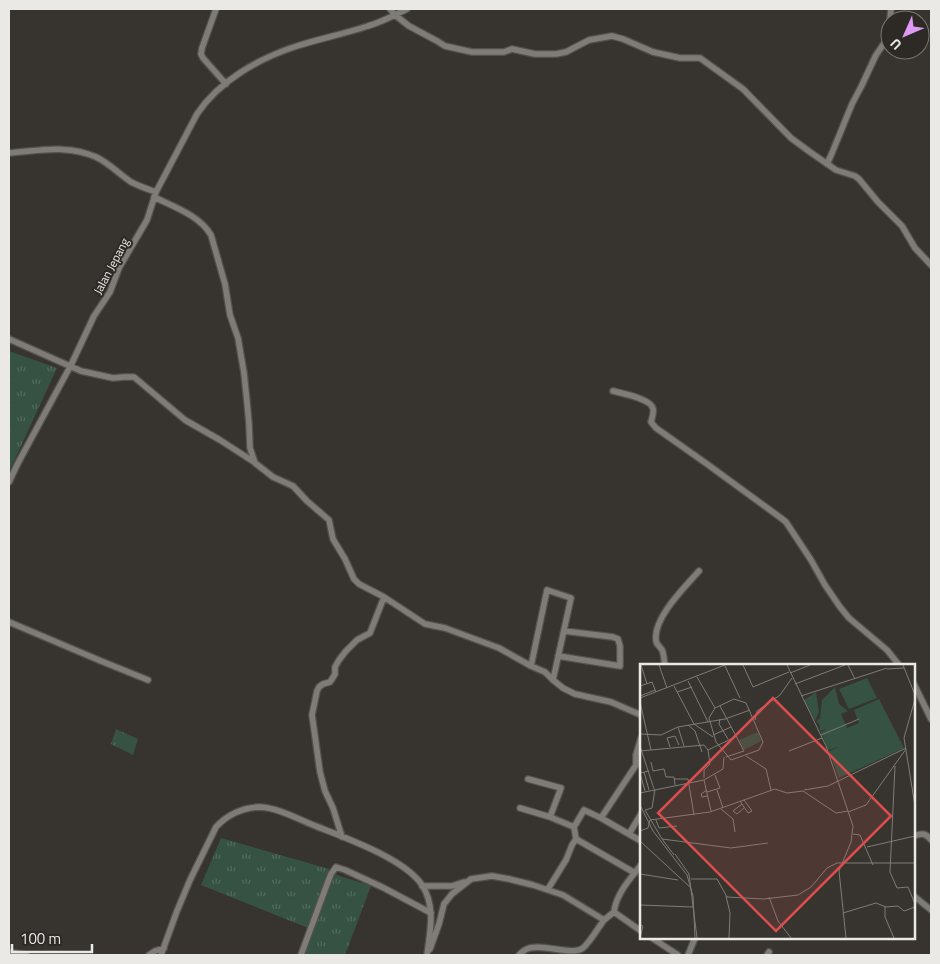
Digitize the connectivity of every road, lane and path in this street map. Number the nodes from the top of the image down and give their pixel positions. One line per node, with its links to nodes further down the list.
1 (216, 9): 6 (street)
2 (390, 9): 4 (street)
3 (407, 9): 4 (street, Jalan Jepang)
4 (395, 15): 6 (street, Jalan Jepang); 8 (street)
5 (880, 49): 8 (street)
6 (226, 84): 9 (street, Jalan Jepang)
7 (9, 153): 9 (street)
8 (827, 164): 10 (street)
9 (155, 195): 12 (street, Jalan Jepang); 14 (street)
10 (931, 265)
11 (9, 339): 12 (street)
12 (71, 365): 14 (street); 15 (street, Jalan Jepang)
13 (612, 391): 22 (street)
14 (255, 463): 17 (street)
15 (9, 482)
16 (699, 571): 21 (street)
17 (384, 597): 23 (street); 39 (street)
18 (9, 622): 24 (street)
19 (564, 631): 20 (street); 20 (street); 23 (street)
20 (558, 656): 25 (street)
21 (665, 664)
22 (898, 664)
23 (531, 666): 25 (street)
24 (148, 680)
25 (553, 680): 27 (street)
26 (915, 686): 28 (street)
27 (640, 714)
28 (931, 720)
29 (640, 741): 30 (street)
30 (639, 766): 35 (street)
31 (528, 779): 34 (street)
32 (520, 808): 34 (street)
33 (640, 816): 37 (street)
34 (550, 817): 36 (street)
35 (601, 818): 36 (street); 37 (street)
36 (574, 828): 40 (street)
37 (629, 834): 41 (street)
38 (915, 836): 42 (street)
39 (342, 837): 46 (street); 56 (street)
40 (576, 839): 44 (street); 47 (street)
41 (640, 840)
42 (931, 840)
43 (640, 866): 44 (street)
44 (635, 873): 50 (street)
45 (471, 879): 46 (street); 47 (street); 62 (street)
46 (422, 886): 51 (street)
47 (548, 889): 52 (street)
48 (915, 897): 49 (street)
49 (931, 910)
50 (614, 912): 52 (street); 53 (street)
51 (431, 913): 61 (street); 62 (street)
52 (604, 920): 63 (street)
53 (640, 930)
54 (654, 939): 64 (street)
55 (695, 939): 65 (street)
56 (164, 948): 59 (street); 60 (street)
57 (9, 952): 58 (street)
58 (26, 955)
59 (149, 955)
60 (161, 955)
61 (301, 955)
62 (427, 955)
63 (519, 955)
64 (678, 955)
65 (688, 955)

